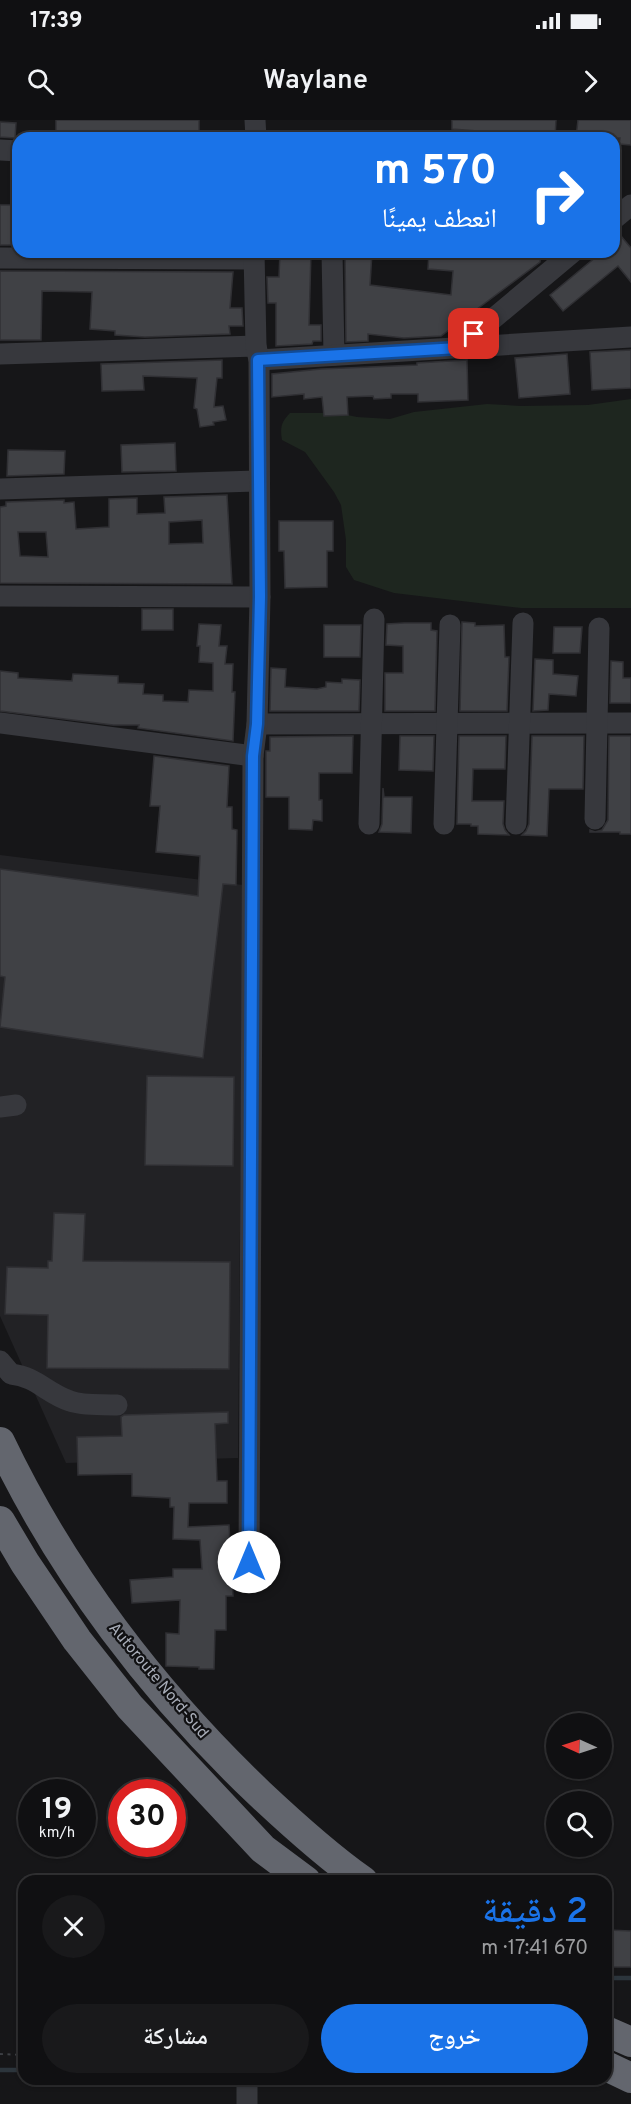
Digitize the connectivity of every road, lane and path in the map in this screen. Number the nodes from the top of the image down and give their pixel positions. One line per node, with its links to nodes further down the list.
1 (254, 258): 6 (street)
2 (332, 258): 8 (street)
3 (566, 258): 5 (street)
4 (631, 337): 5 (street)
5 (458, 348): 8 (street)
6 (257, 353): 7 (street); 8 (street); 9 (street)
7 (0, 354)
8 (334, 355)
9 (258, 481): 10 (street); 12 (street)
10 (0, 489)
11 (0, 596): 12 (street)
12 (260, 597): 23 (street)
13 (374, 619): 18 (street)
14 (523, 623): 20 (street)
15 (450, 625): 19 (street)
16 (599, 628): 21 (street)
17 (0, 723): 24 (street)
18 (371, 723): 19 (street); 23 (street); 26 (street)
19 (447, 723): 20 (street); 27 (street)
20 (519, 723): 21 (street); 28 (street)
21 (597, 723): 22 (street); 25 (street)
22 (631, 723)
23 (257, 724): 24 (street)
24 (253, 756): 33 (street)
25 (595, 819)
26 (369, 824)
27 (444, 824)
28 (516, 824)
29 (0, 1362): 30 (street)
30 (117, 1405)
31 (0, 1442): 35 (highway, Autoroute Nord-Sud)
32 (0, 1521): 34 (highway)
33 (249, 1562)
34 (298, 1875)
35 (354, 1875)
36 (612, 2034): 37 (highway)
37 (631, 2042)
38 (0, 2054): 39 (path)
39 (18, 2055)
40 (612, 2069): 41 (highway)
41 (631, 2078)

